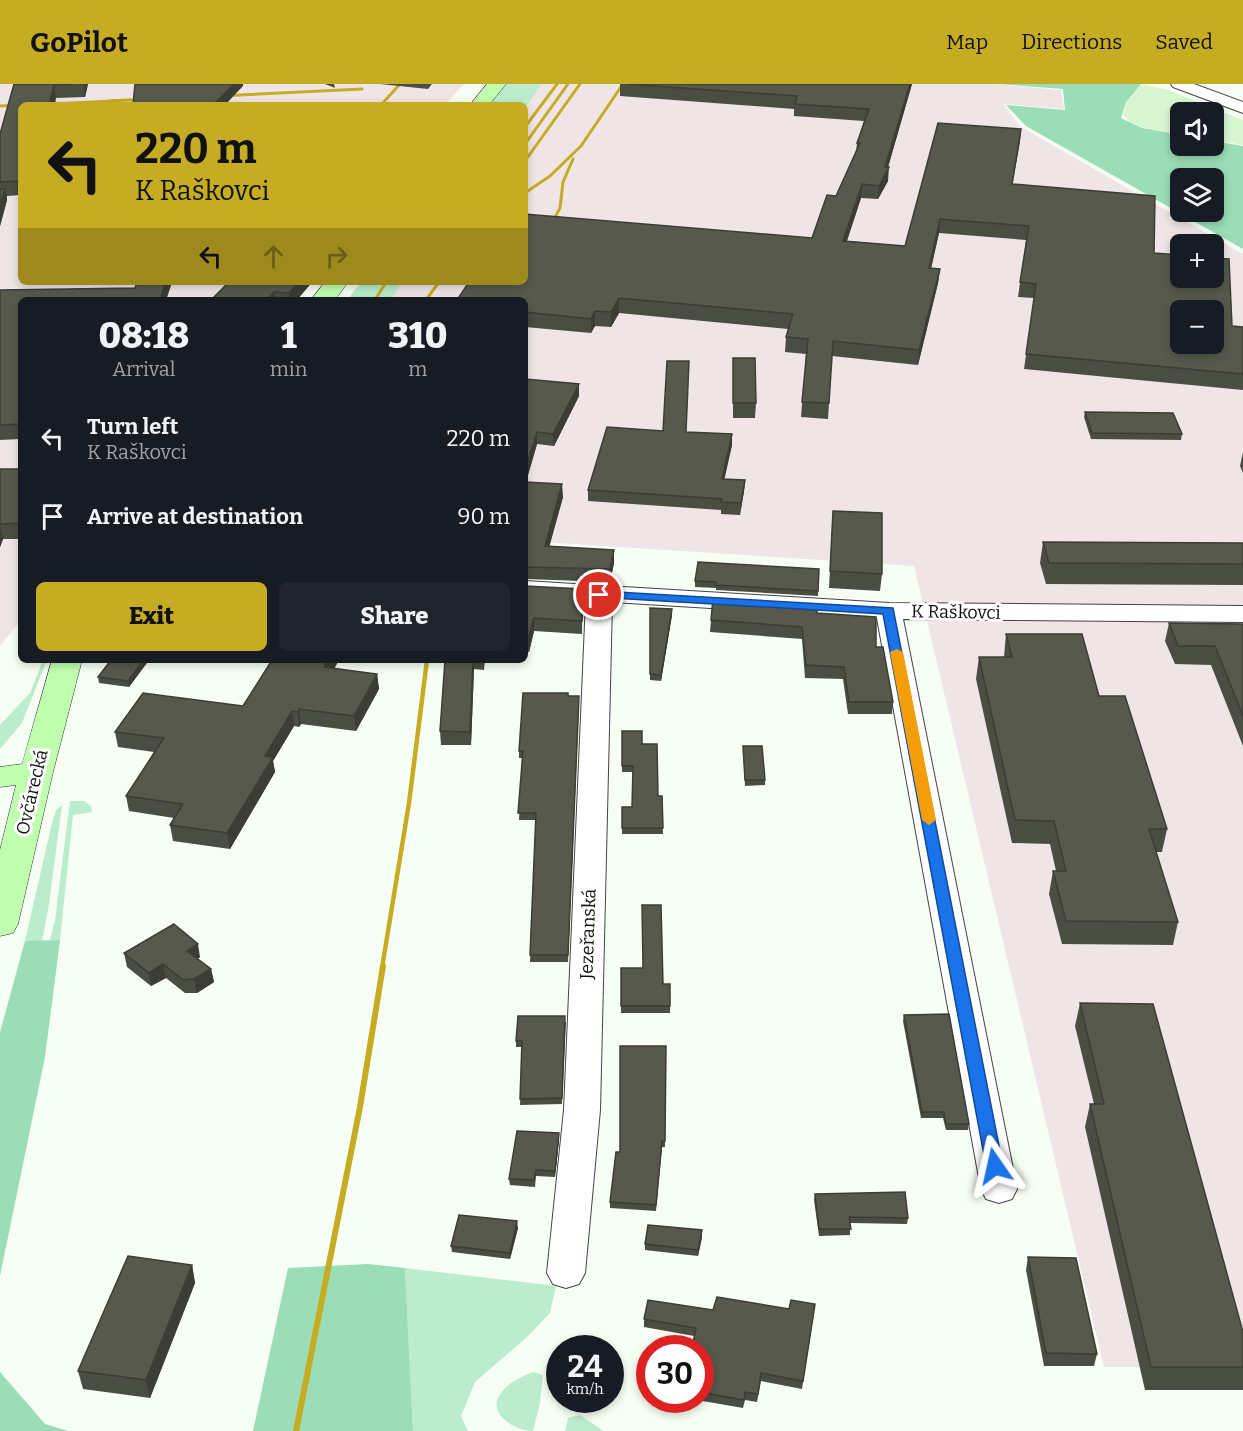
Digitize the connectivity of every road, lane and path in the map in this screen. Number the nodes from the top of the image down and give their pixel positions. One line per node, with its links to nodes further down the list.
1 (496, 84): 3 (main road)
2 (1179, 84): 4 (street)
3 (481, 102)
4 (1243, 108)
5 (335, 285): 6 (main road)
6 (325, 297)
7 (528, 589): 8 (street, K Raškovci)
8 (599, 595): 9 (street, K Raškovci); 16 (street, Jezeřanská)
9 (889, 611): 10 (street, K Raškovci); 15 (street)
10 (1243, 614)
11 (66, 663): 12 (main road, Ovčárecká)
12 (36, 772): 13 (main road); 14 (main road, Ovčárecká)
13 (0, 777)
14 (0, 924)
15 (999, 1189)
16 (566, 1273)

